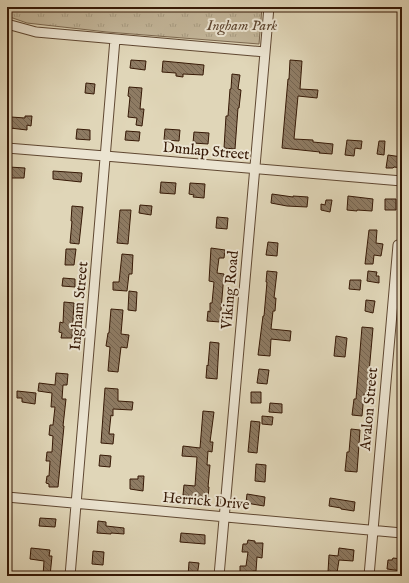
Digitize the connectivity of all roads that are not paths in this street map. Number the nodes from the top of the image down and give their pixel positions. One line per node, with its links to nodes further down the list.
1 (268, 7): 4 (street, Viking Road)
2 (7, 24): 3 (street)
3 (115, 39): 4 (street); 6 (street, Ingham Street)
4 (265, 52): 7 (street, Viking Road)
5 (7, 148): 6 (street, Dunlap Street)
6 (105, 156): 7 (street, Dunlap Street); 11 (street, Ingham Street)
7 (254, 169): 8 (street, Dunlap Street); 12 (street, Viking Road)
8 (402, 182)
9 (398, 245): 13 (street, Avalon Street)
10 (7, 497): 11 (street, Herrick Drive)
11 (76, 504): 12 (street, Herrick Drive); 15 (street, Ingham Street)
12 (224, 517): 13 (street, Herrick Drive); 16 (street, Viking Road)
13 (373, 530): 14 (street, Herrick Drive); 17 (street, Avalon Street)
14 (402, 533)
15 (70, 576)
16 (219, 576)
17 (369, 576)

